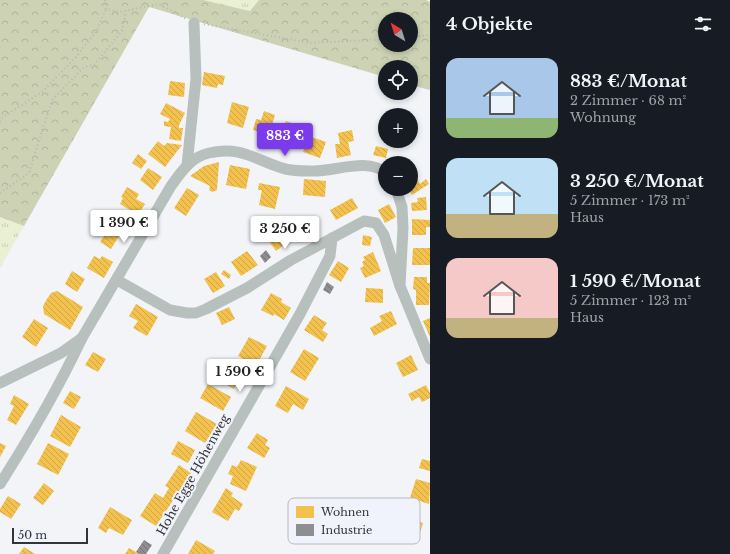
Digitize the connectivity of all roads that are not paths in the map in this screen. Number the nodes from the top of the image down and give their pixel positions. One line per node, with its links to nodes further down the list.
1 (194, 22): 2 (street)
2 (187, 165): 3 (street); 6 (street)
3 (378, 168)
4 (398, 196): 7 (street)
5 (332, 238): 6 (street); 7 (street); 12 (street, Hohe Egge Höhenweg)
6 (117, 280): 8 (street)
7 (400, 286): 9 (street)
8 (82, 338): 10 (street); 11 (street)
9 (430, 359)
10 (0, 382)
11 (0, 484)
12 (163, 554)

